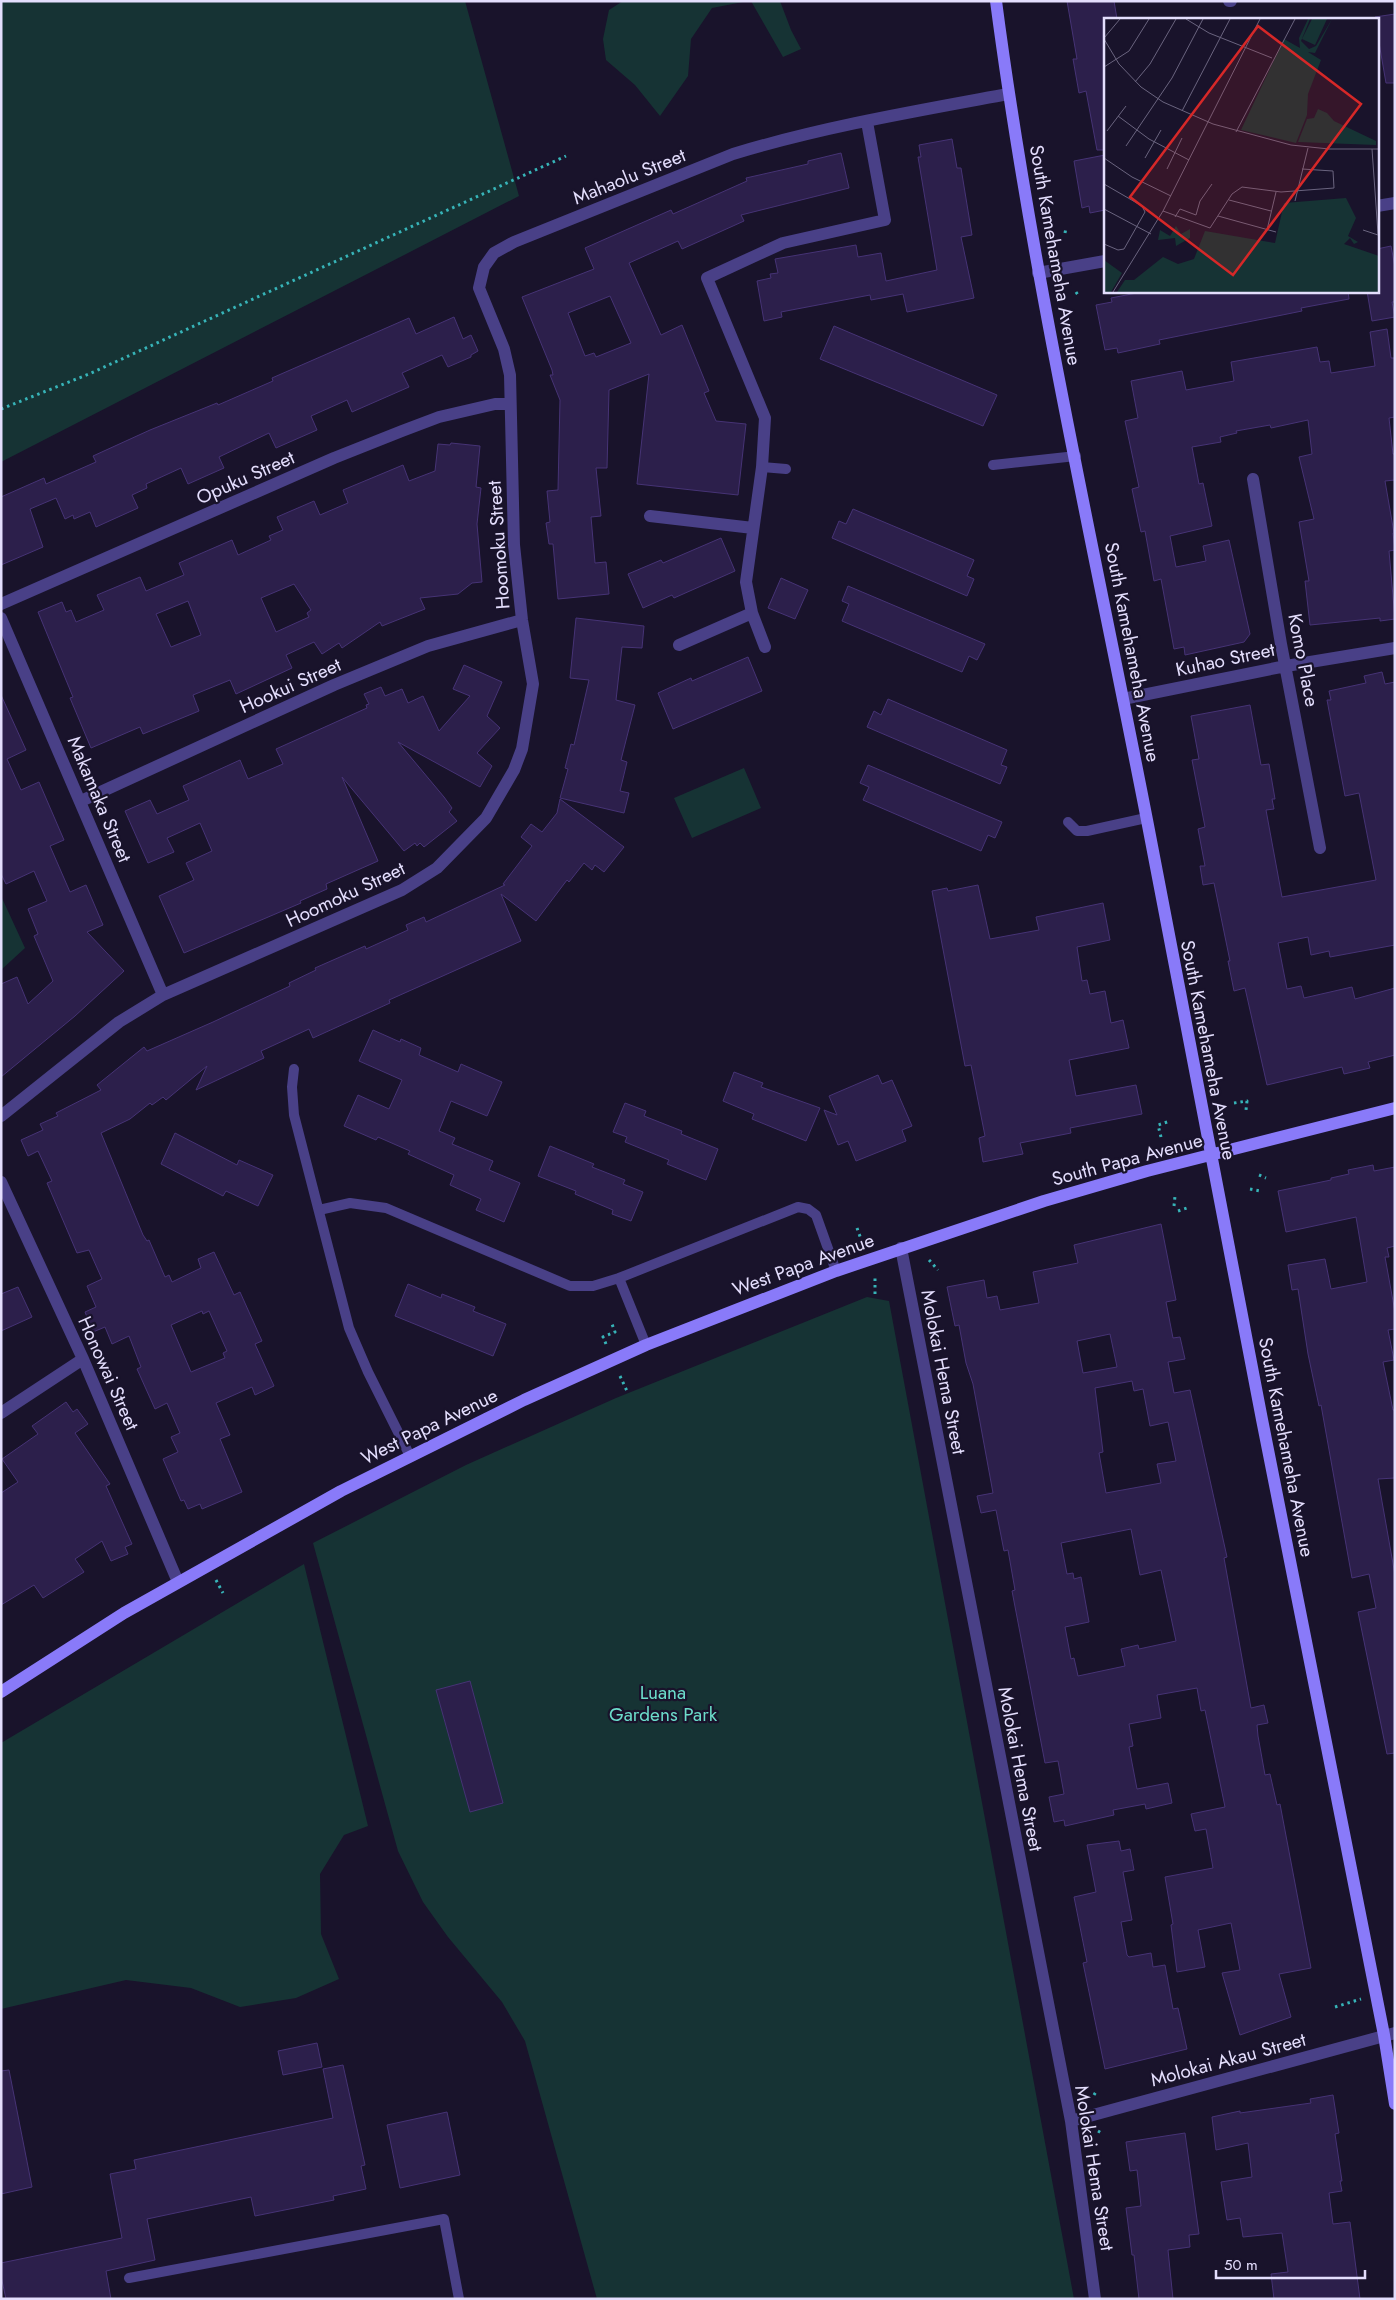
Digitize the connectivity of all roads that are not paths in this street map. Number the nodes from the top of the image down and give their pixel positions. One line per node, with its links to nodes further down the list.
1 (996, 1): 2 (street, South Kamehameha Avenue)
2 (1008, 94): 3 (street, Mahaolu Street); 7 (street, South Kamehameha Avenue)
3 (867, 122): 8 (street, Mahaolu Street); 11 (street)
4 (1395, 203): 5 (street)
5 (1378, 206)
6 (1104, 261): 7 (street)
7 (1038, 273): 9 (street, South Kamehameha Avenue)
8 (510, 404): 16 (street, Opuku Street); 19 (street, Hoomoku Street)
9 (1076, 456): 10 (lane); 24 (street, South Kamehameha Avenue)
10 (993, 465)
11 (762, 467): 12 (lane); 15 (street)
12 (786, 469)
13 (1253, 479): 23 (street, Komo Place)
14 (650, 516): 15 (street)
15 (753, 528): 17 (street)
16 (1, 604)
17 (752, 613): 20 (street); 21 (street)
18 (1, 618): 25 (street, Makamaka Street)
19 (522, 620): 25 (street, Hookui Street); 29 (street, Hoomoku Street)
20 (679, 646)
21 (765, 648)
22 (1395, 648): 23 (street, Kuhao Street)
23 (1286, 666): 24 (street, Kuhao Street); 28 (street, Komo Place)
24 (1123, 699): 26 (street, South Kamehameha Avenue)
25 (81, 801): 29 (street, Makamaka Street)
26 (1146, 818): 27 (lane); 33 (street, South Kamehameha Avenue)
27 (1068, 822)
28 (1320, 848)
29 (163, 996): 32 (street, Hoomoku Street)
30 (294, 1069): 35 (lane)
31 (1395, 1108): 33 (street, South Papa Avenue)
32 (1, 1116)
33 (1210, 1156): 36 (street, South Papa Avenue); 45 (street, South Kamehameha Avenue)
34 (1, 1182): 40 (street, Honowai Street)
35 (319, 1210): 38 (lane); 42 (lane)
36 (901, 1248): 37 (street, West Papa Avenue); 47 (street, Molokai Hema Street)
37 (836, 1271): 38 (lane); 39 (street, West Papa Avenue)
38 (620, 1278): 39 (lane)
39 (646, 1345): 42 (street, West Papa Avenue)
40 (83, 1359): 41 (street); 43 (street, Honowai Street)
41 (1, 1413)
42 (410, 1456): 43 (street, West Papa Avenue)
43 (178, 1582): 44 (street, West Papa Avenue)
44 (1, 1692)
45 (1389, 2034): 46 (street, South Kamehameha Avenue); 47 (street, Molokai Akau Street)
46 (1395, 2104)
47 (1071, 2121): 50 (street, Molokai Hema Street)
48 (129, 2278): 49 (lane)
49 (459, 2299)
50 (1095, 2299)

